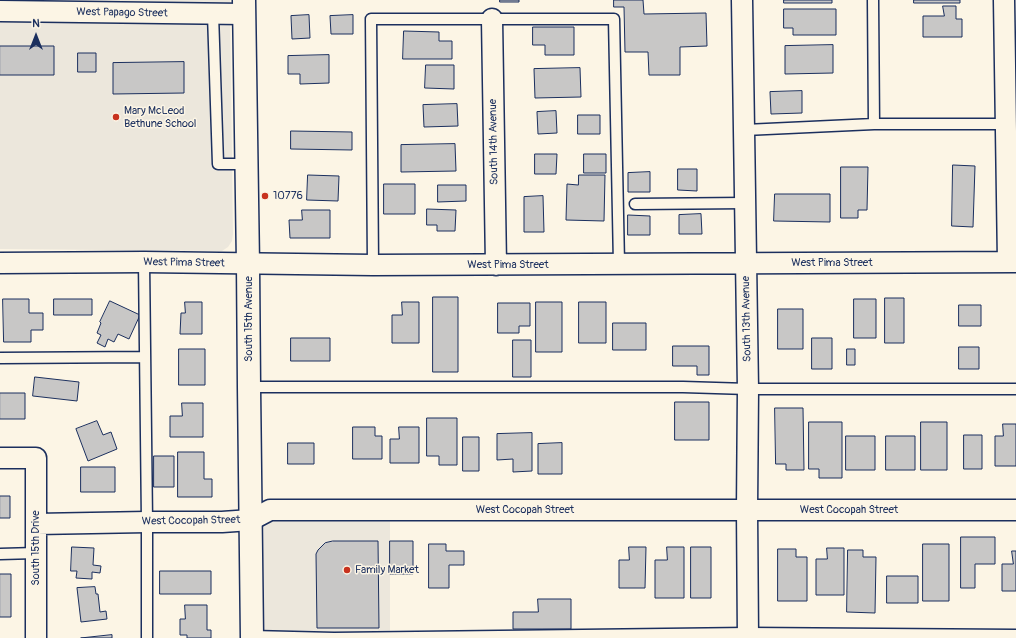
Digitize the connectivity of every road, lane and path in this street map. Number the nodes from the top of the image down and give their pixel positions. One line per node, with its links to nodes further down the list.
1 (742, 0): 10 (street, South 13th Avenue)
2 (873, 0): 8 (lane)
3 (1004, 0): 9 (street)
4 (244, 7): 6 (street, West Papago Street); 11 (main road, South 15th Avenue)
5 (0, 11): 6 (street, West Papago Street)
6 (213, 14): 11 (lane)
7 (492, 19): 19 (lane); 20 (lane); 21 (street, South 14th Avenue)
8 (874, 124): 9 (lane); 10 (lane)
9 (1007, 124): 15 (street)
10 (745, 130): 12 (street, South 13th Avenue)
11 (247, 164): 18 (main road, South 15th Avenue)
12 (746, 203): 13 (lane); 17 (street, South 13th Avenue)
13 (635, 204)
14 (144, 262): 16 (street, West Pima Street); 18 (street, West Pima Street); 22 (lane)
15 (1012, 262): 17 (street, West Pima Street)
16 (0, 263)
17 (746, 263): 19 (street, West Pima Street); 25 (street, South 13th Avenue)
18 (248, 264): 20 (street, West Pima Street); 24 (main road, South 15th Avenue)
19 (619, 264): 21 (street, West Pima Street)
20 (373, 265): 21 (street, West Pima Street)
21 (496, 265)
22 (145, 356): 23 (lane); 31 (lane)
23 (0, 358)
24 (249, 387): 25 (lane); 30 (main road, South 15th Avenue)
25 (748, 389): 26 (lane); 28 (street, South 13th Avenue)
26 (1016, 389)
27 (0, 458): 32 (street, South 15th Drive)
28 (747, 510): 29 (street, West Cocopah Street); 30 (street, West Cocopah Street); 36 (street, South 13th Avenue)
29 (1016, 510)
30 (251, 520): 31 (street, West Cocopah Street); 37 (main road, South 15th Avenue)
31 (147, 522): 32 (street, West Cocopah Street); 39 (lane)
32 (36, 524): 33 (street, South 15th Drive)
33 (36, 553): 34 (lane); 38 (street, South 15th Drive)
34 (0, 554)
35 (1016, 635): 36 (lane)
36 (748, 636): 37 (lane)
37 (252, 637)
38 (36, 638)
39 (147, 638)

